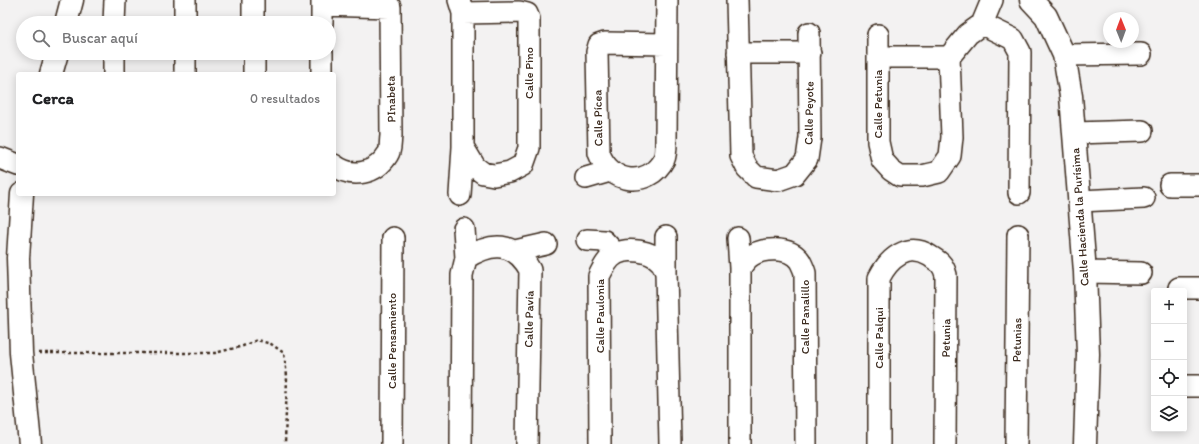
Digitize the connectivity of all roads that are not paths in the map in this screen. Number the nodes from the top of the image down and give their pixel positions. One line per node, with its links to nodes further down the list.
1 (72, 0): 12 (street)
2 (115, 0): 13 (street)
3 (184, 0): 14 (street)
4 (253, 0): 15 (street)
5 (667, 0): 18 (street)
6 (737, 0): 19 (street)
7 (992, 0): 16 (street)
8 (1031, 0): 21 (street, Calle Hacienda la Purísima)
9 (392, 3): 11 (street); 40 (street, PInabeta)
10 (461, 6): 36 (street); 36 (street, Calle Pino)
11 (322, 9)
12 (68, 16)
13 (114, 16)
14 (185, 16)
15 (253, 16)
16 (982, 24): 23 (street); 46 (street)
17 (878, 35): 22 (street)
18 (666, 44): 41 (street); 41 (street, Calle Pícea)
19 (738, 53): 37 (street); 37 (street, Calle Peyote)
20 (1141, 54): 21 (street)
21 (1064, 55): 35 (street, Calle Hacienda la Purísima)
22 (878, 57): 23 (street, Calle Petunia); 23 (street, Calle Petunia)
23 (949, 57)
24 (55, 60): 29 (street)
25 (114, 60): 30 (street)
26 (185, 60): 31 (street)
27 (254, 60): 32 (street)
28 (322, 60): 33 (street)
29 (52, 72)
30 (114, 72)
31 (185, 72)
32 (254, 72)
33 (322, 72)
34 (1142, 131): 35 (street)
35 (1074, 133): 50 (street, Calle Hacienda la Purísima)
36 (463, 147): 47 (street)
37 (741, 156): 43 (street)
38 (0, 158): 39 (street)
39 (16, 164)
40 (343, 171)
41 (610, 172): 42 (street)
42 (586, 178)
43 (741, 182)
44 (1170, 185): 45 (street)
45 (1199, 185)
46 (1019, 193)
47 (460, 195)
48 (22, 196): 68 (street)
49 (1144, 198): 50 (street)
50 (1079, 201): 64 (street, Calle Hacienda la Purísima)
51 (464, 229): 61 (street)
52 (1018, 235): 78 (street, Petunias)
53 (666, 237): 63 (street)
54 (393, 238): 69 (street, Calle Pensamiento)
55 (738, 238): 62 (street)
56 (587, 240): 60 (street)
57 (546, 244): 59 (street)
58 (913, 250): 76 (street, Calle Palqui); 77 (street, Petunia)
59 (515, 251): 61 (street); 71 (street, Calle Pavía)
60 (616, 254): 63 (street); 72 (street, Calle Paulonia)
61 (466, 258): 70 (street)
62 (740, 268): 74 (street); 75 (street, Calle Panalillo)
63 (666, 272): 73 (street)
64 (1085, 272): 65 (street); 79 (street, Calle Hacienda la Purísima)
65 (1141, 273)
66 (1187, 386): 67 (street)
67 (1199, 386)
68 (30, 444)
69 (392, 444)
70 (461, 444)
71 (528, 444)
72 (600, 444)
73 (670, 444)
74 (740, 444)
75 (806, 444)
76 (879, 444)
77 (945, 444)
78 (1016, 444)
79 (1085, 444)

